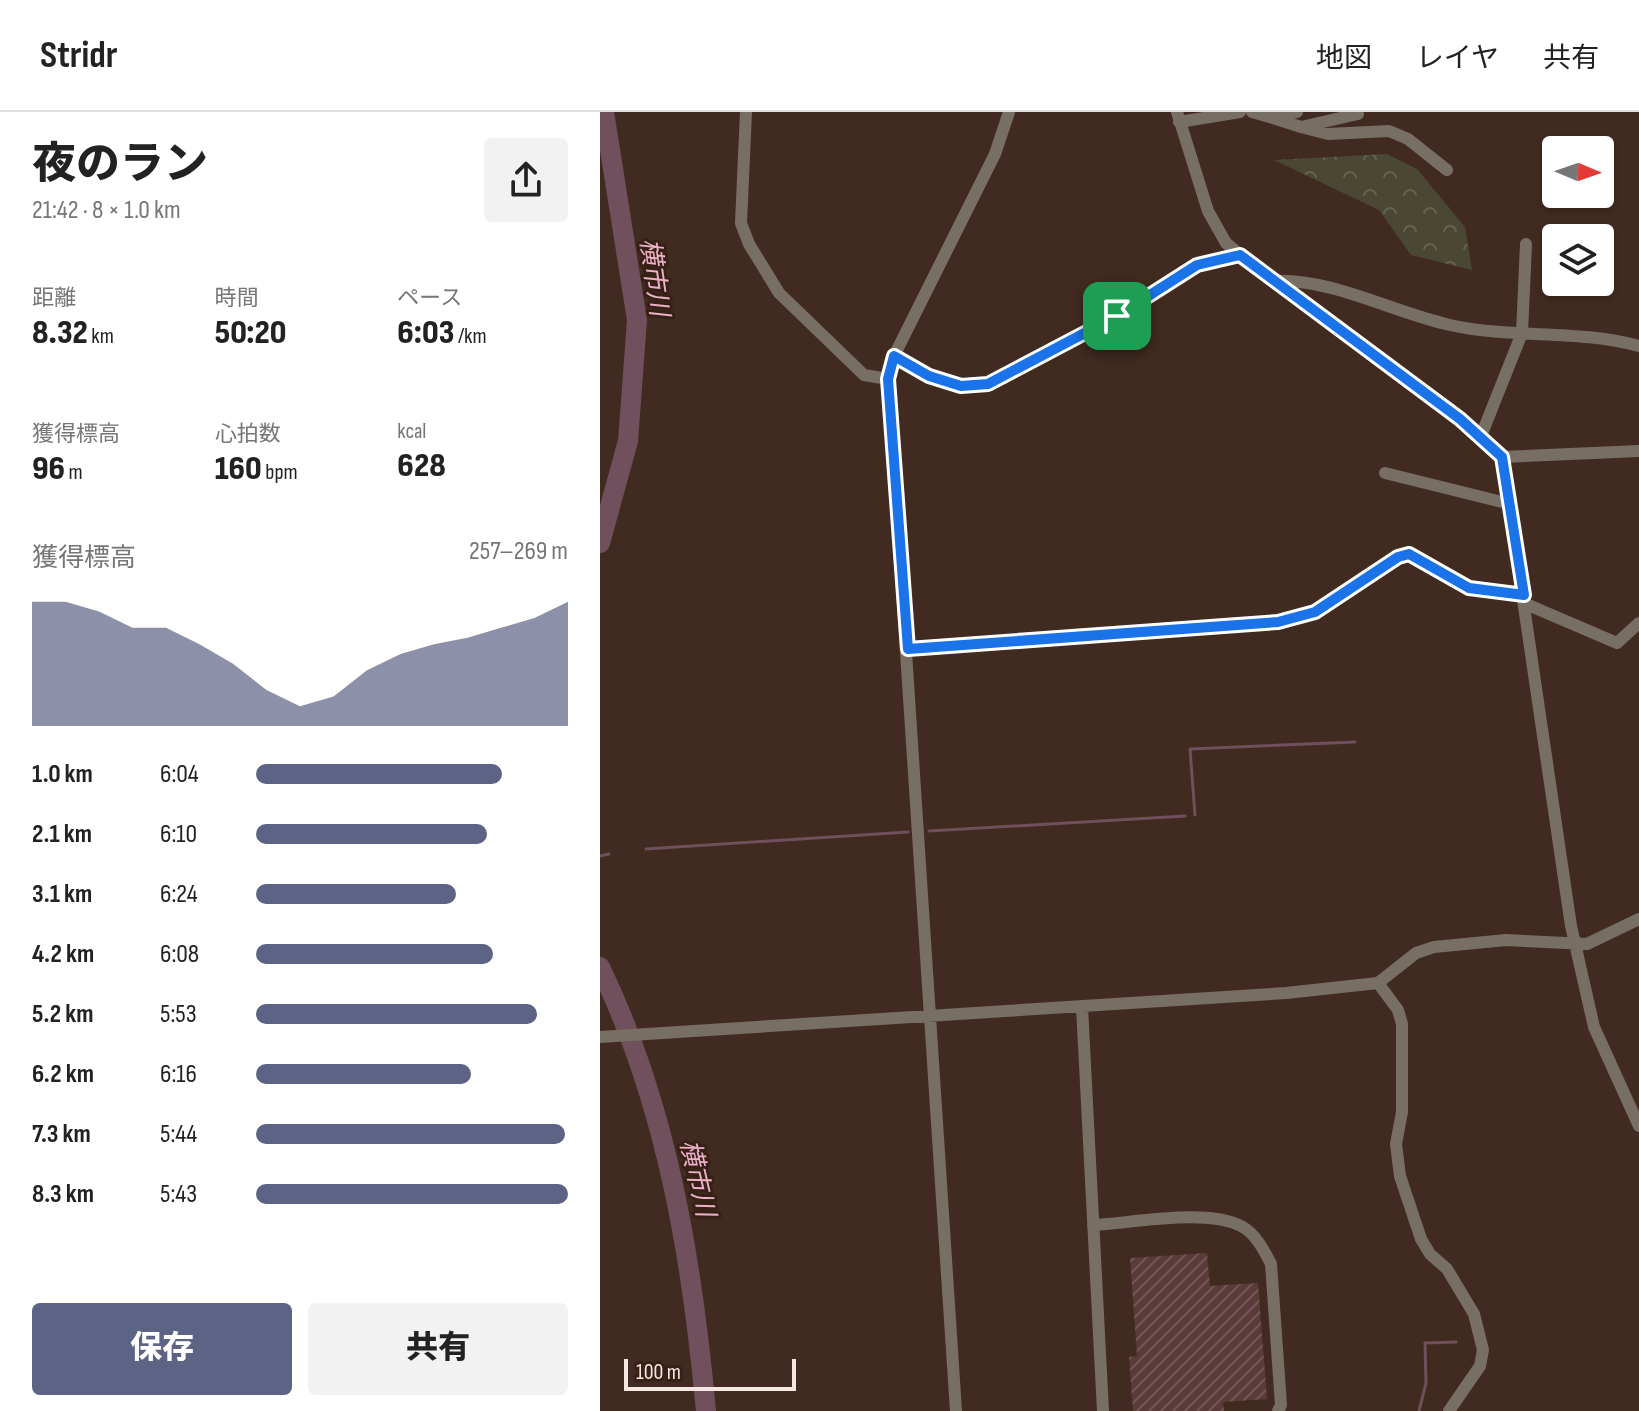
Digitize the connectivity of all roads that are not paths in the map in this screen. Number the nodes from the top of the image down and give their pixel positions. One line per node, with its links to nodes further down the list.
1 (746, 112): 17 (street)
2 (1009, 112): 16 (street)
3 (1240, 112): 7 (street)
4 (1252, 112): 8 (street)
5 (1297, 112): 8 (street)
6 (1358, 114): 9 (street)
7 (1178, 117): 12 (street)
8 (1273, 118): 9 (street)
9 (1301, 127): 10 (street)
10 (1447, 170)
11 (1526, 244): 14 (street)
12 (1240, 255): 13 (street); 16 (street)
13 (1272, 281): 14 (street); 18 (street)
14 (1522, 333): 15 (street); 18 (street)
15 (1639, 346)
16 (894, 356): 17 (street)
17 (888, 379): 25 (street)
18 (1481, 436): 20 (street)
19 (1639, 451): 20 (street)
20 (1502, 457): 22 (street)
21 (1385, 473): 22 (street)
22 (1510, 504): 23 (street)
23 (1525, 600): 24 (street); 25 (street); 27 (street)
24 (1639, 623)
25 (908, 649): 30 (street)
26 (1639, 919): 27 (street)
27 (1575, 946): 28 (street); 32 (street)
28 (1378, 983): 29 (street); 37 (street)
29 (1082, 1007): 30 (street); 33 (street)
30 (930, 1015): 31 (street); 34 (street)
31 (600, 1037)
32 (1639, 1126)
33 (1093, 1225): 35 (street); 36 (street)
34 (956, 1411)
35 (1103, 1411)
36 (1278, 1411)
37 (1449, 1411)

